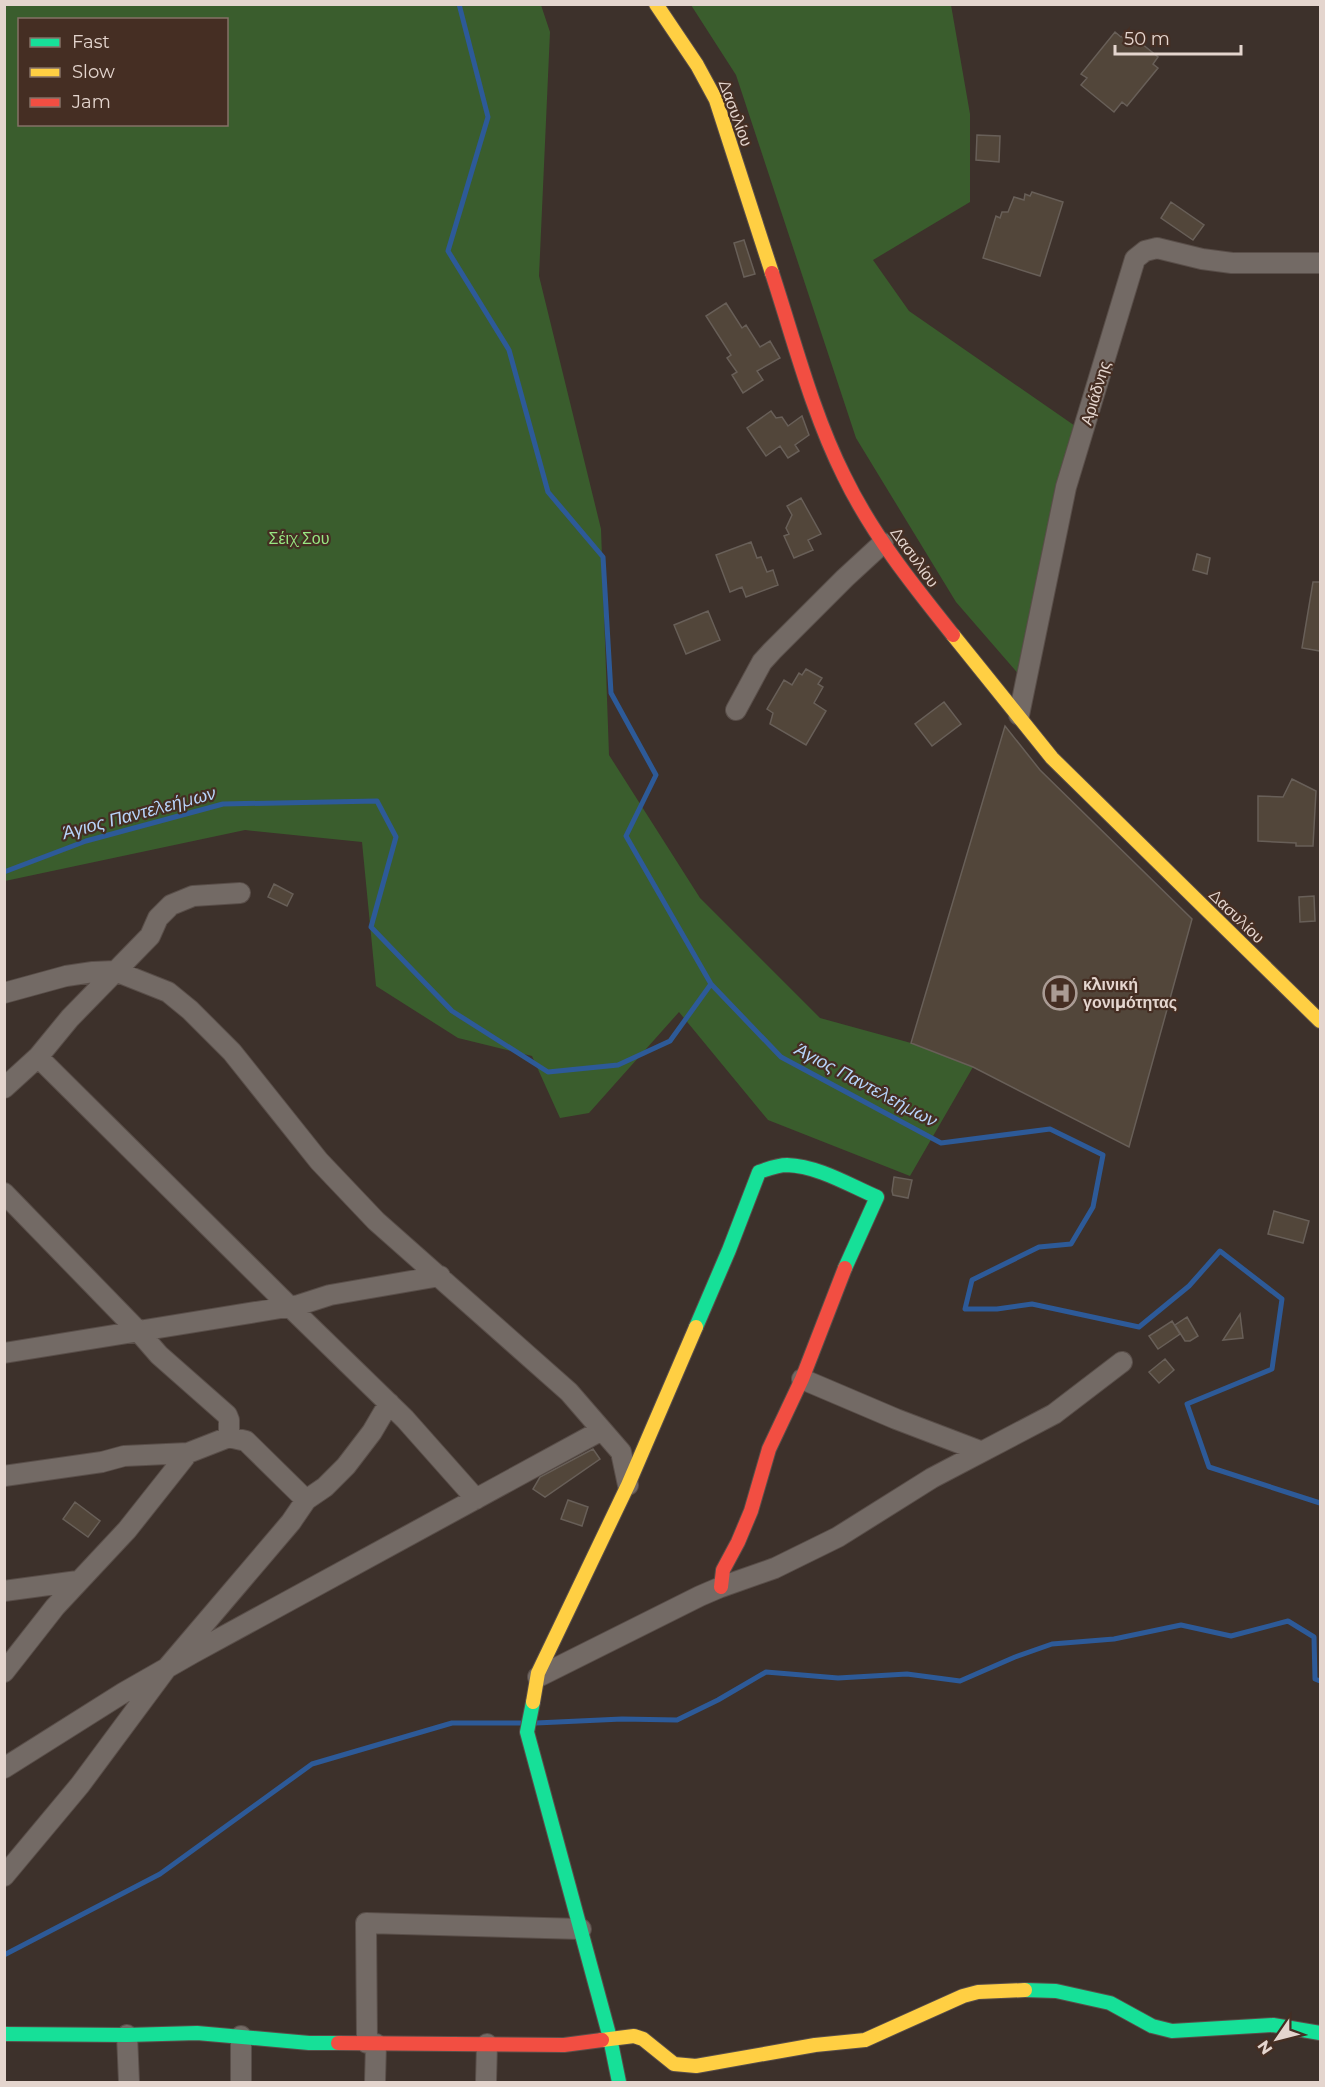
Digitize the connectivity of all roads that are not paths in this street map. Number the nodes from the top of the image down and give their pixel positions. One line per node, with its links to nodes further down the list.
1 (656, 4): 3 (street, Δασυλίου)
2 (1320, 263): 5 (street, Αριάδνης)
3 (883, 543): 4 (street); 5 (street, Δασυλίου)
4 (736, 710)
5 (1019, 715): 9 (street, Δασυλίου)
6 (240, 893): 7 (street)
7 (115, 971): 8 (street); 10 (street); 13 (street)
8 (4, 993)
9 (1320, 1021)
10 (38, 1057): 11 (street); 14 (street)
11 (4, 1088)
12 (4, 1193): 15 (street)
13 (440, 1276): 14 (street); 20 (street)
14 (289, 1306): 15 (street); 19 (street)
15 (140, 1332): 16 (street); 21 (street)
16 (4, 1353)
17 (1122, 1362): 22 (street)
18 (802, 1379): 22 (street); 25 (street); 29 (street)
19 (389, 1403): 26 (street); 27 (street)
20 (602, 1430): 25 (street); 26 (street)
21 (229, 1437): 23 (street); 27 (street)
22 (980, 1451): 29 (street)
23 (188, 1453): 24 (street); 28 (street)
24 (4, 1476)
25 (628, 1485): 33 (street)
26 (476, 1499): 31 (street)
27 (306, 1500): 31 (street)
28 (78, 1581): 30 (street); 32 (street)
29 (721, 1587): 33 (street)
30 (4, 1591)
31 (166, 1669): 34 (street); 35 (street)
32 (4, 1672)
33 (538, 1677): 36 (street)
34 (4, 1768)
35 (4, 1876)
36 (581, 1929): 41 (street); 42 (street)
37 (1320, 2033): 41 (street)
38 (4, 2034): 39 (street)
39 (127, 2035): 40 (street); 44 (street)
40 (241, 2036): 42 (street); 45 (street)
41 (610, 2038): 43 (street); 48 (street)
42 (371, 2044): 43 (street); 46 (street)
43 (487, 2044): 47 (street)
44 (129, 2082)
45 (241, 2082)
46 (375, 2082)
47 (486, 2082)
48 (619, 2082)

